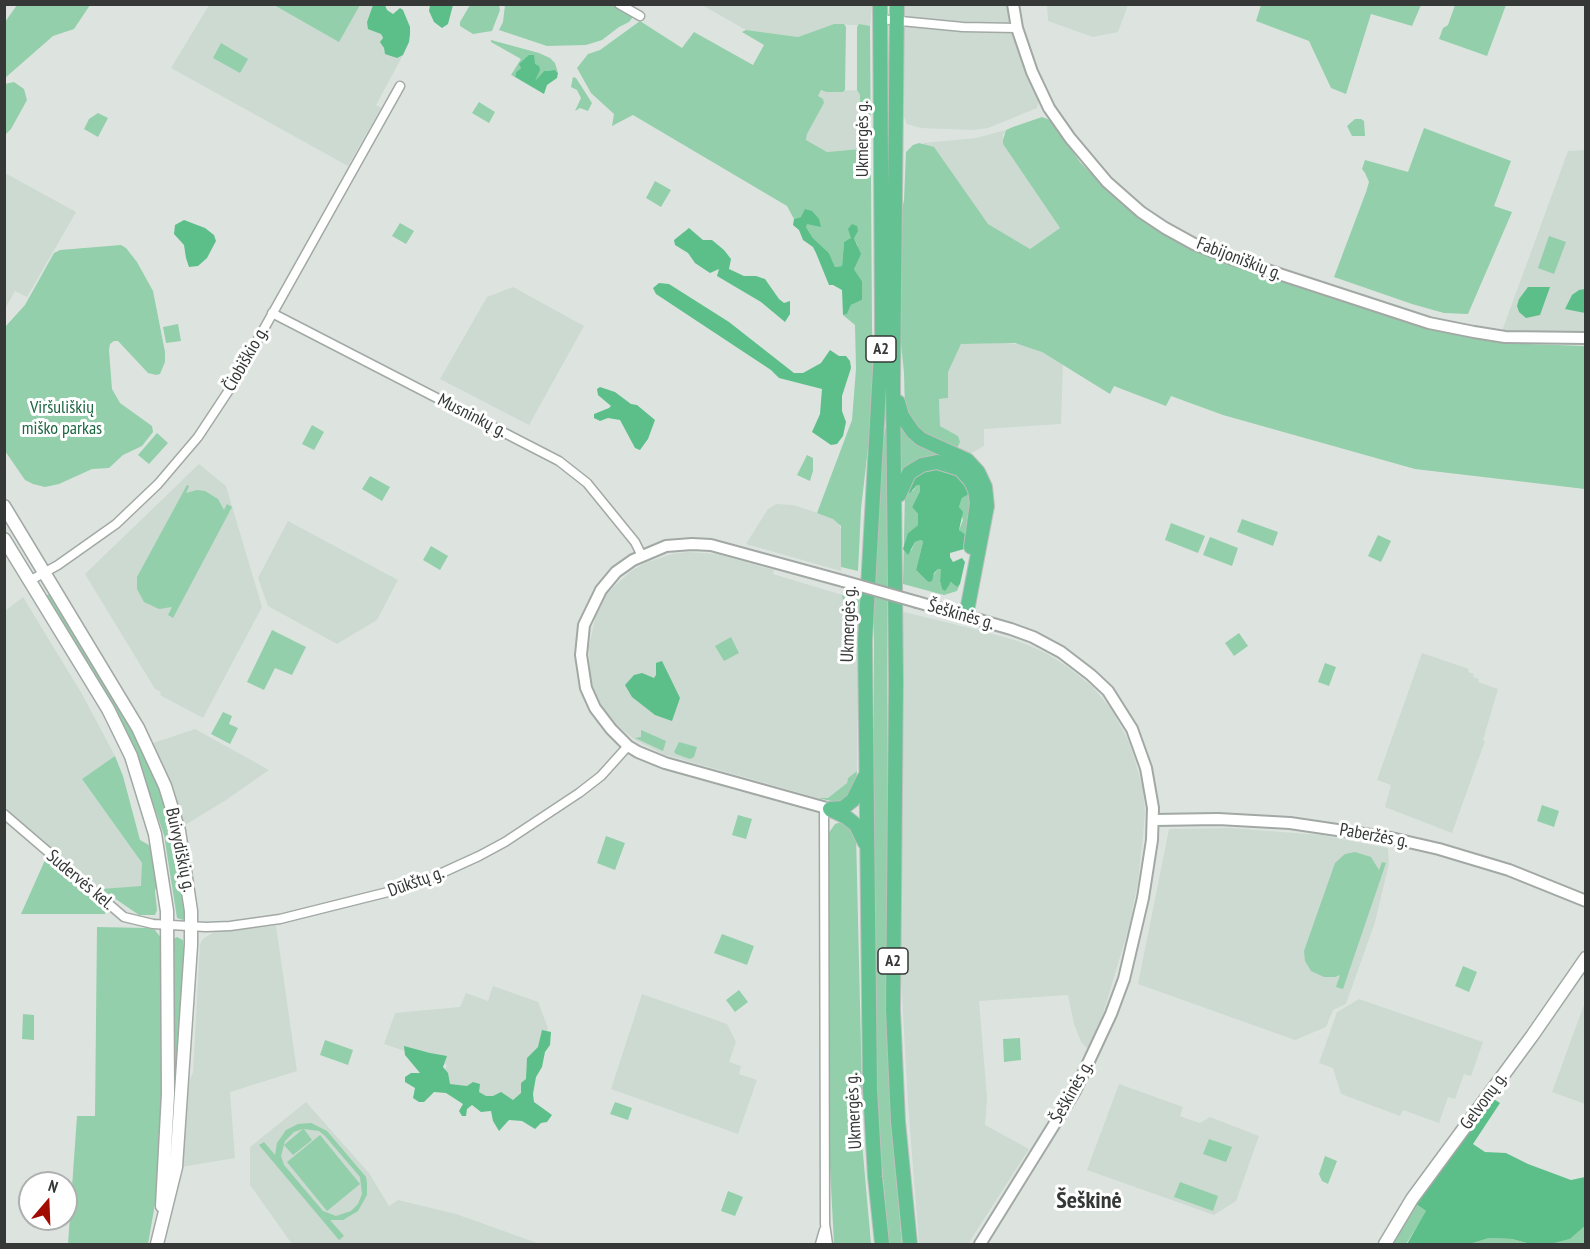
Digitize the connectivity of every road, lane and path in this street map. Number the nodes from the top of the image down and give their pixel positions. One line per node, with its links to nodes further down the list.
1 (619, 4): 5 (street)
2 (880, 4): 6 (highway, Ukmergės g. / A2)
3 (897, 4): 7 (highway, Ukmergės g. / A2)
4 (1013, 4): 8 (street, Fabijoniškių g.)
5 (640, 16)
6 (880, 19): 7 (street); 21 (highway, Ukmergės g. / A2)
7 (897, 21): 8 (street); 12 (highway, Ukmergės g. / A2)
8 (1017, 28): 11 (street, Fabijoniškių g.)
9 (400, 86): 10 (street, Čiobiškio g.)
10 (272, 314): 16 (street, Musninkų g.); 17 (street, Čiobiškio g.)
11 (1586, 338)
12 (893, 384): 14 (highway, Ukmergės g. / A2); 19 (highway)
13 (4, 506): 17 (main road, Buivydiškių g.)
14 (895, 510): 19 (highway); 33 (highway, Ukmergės g. / A2)
15 (4, 539): 18 (main road, Buivydiškių g.)
16 (642, 556): 19 (street, Šeškinės g., bridge); 20 (street, Šeškinės g.)
17 (45, 572): 18 (street, Čiobiškio g.); 28 (main road, Buivydiškių g.)
18 (31, 580): 27 (main road, Buivydiškių g.)
19 (963, 615): 24 (street, Šeškinės g.)
20 (628, 746): 22 (street, Šeškinės g.); 28 (street, Dūkštų g.)
21 (866, 773): 22 (highway); 25 (highway, Ukmergės g. / A2)
22 (827, 809): 25 (highway); 30 (street)
23 (4, 814): 27 (street, Sudervės kel.)
24 (1154, 820): 26 (street, Paberžės g.); 36 (street, Šeškinės g.)
25 (866, 845): 32 (highway, Ukmergės g. / A2)
26 (1586, 901)
27 (166, 925): 28 (street, Dūkštų g.); 31 (main road, Buivydiškių g.)
28 (192, 926): 31 (main road, Buivydiškių g.)
29 (1586, 958): 37 (main road, Gelvonų g.)
30 (825, 1224): 34 (street); 35 (street)
31 (159, 1239)
32 (881, 1242)
33 (910, 1243)
34 (820, 1245)
35 (828, 1245)
36 (978, 1245)
37 (1385, 1245)

